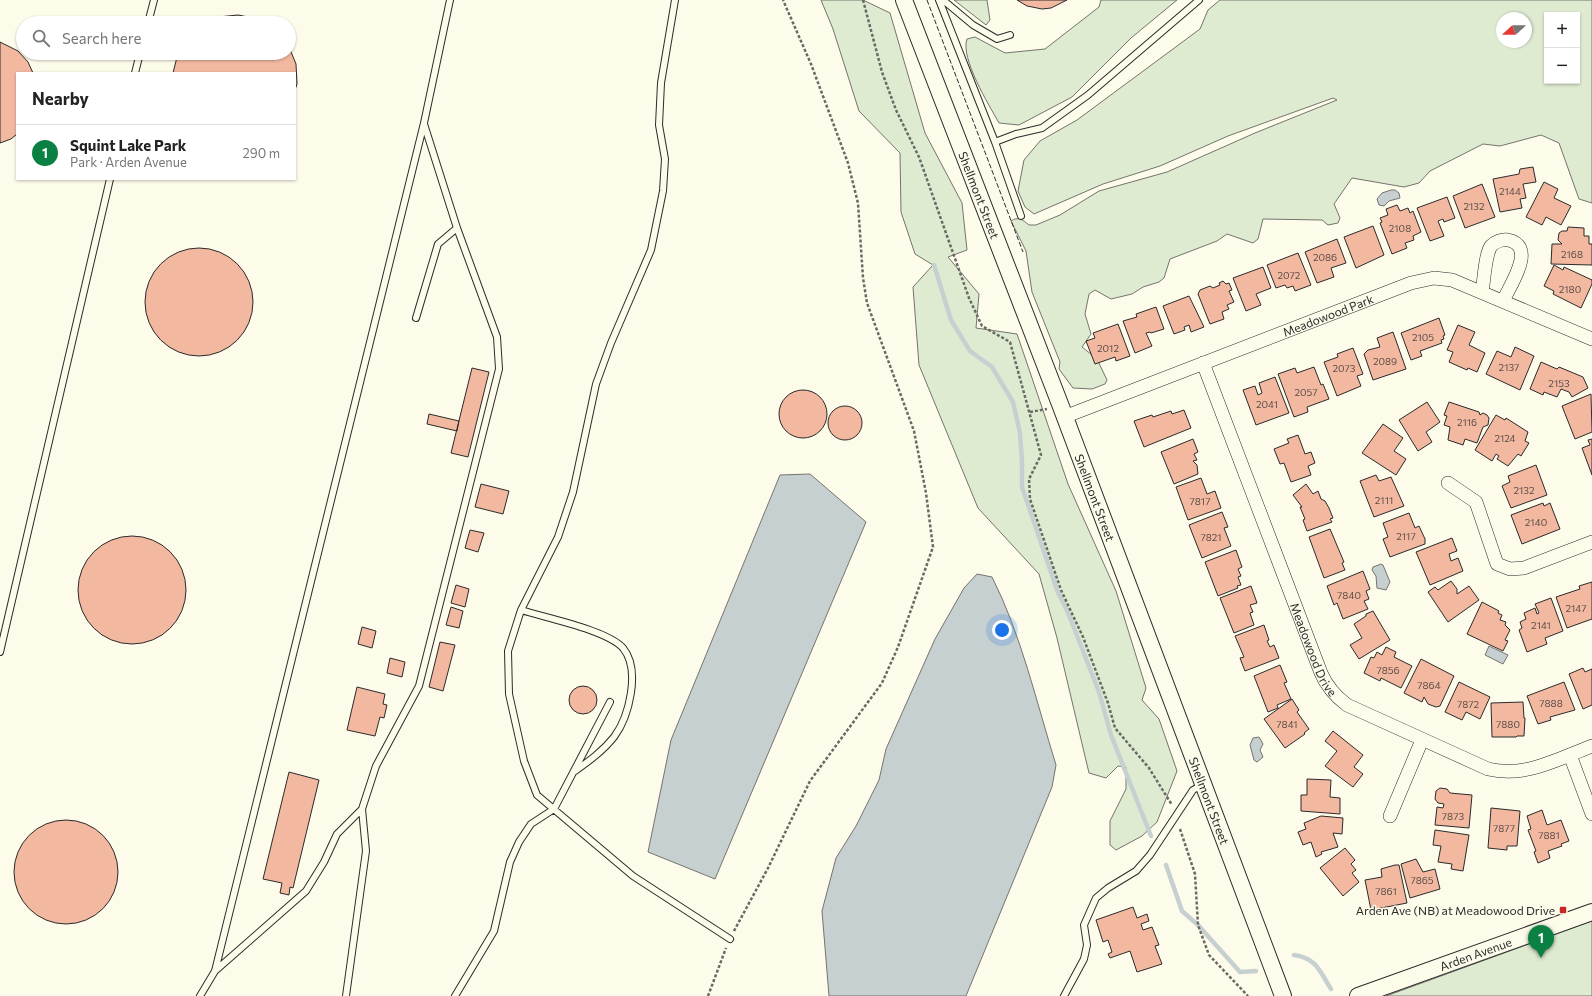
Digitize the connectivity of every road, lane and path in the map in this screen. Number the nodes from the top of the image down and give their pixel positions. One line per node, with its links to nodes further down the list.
1 (154, 0): 10 (lane)
2 (450, 0): 14 (lane)
3 (676, 0): 28 (lane)
4 (783, 0): 43 (path)
5 (863, 0): 24 (path)
6 (904, 0): 25 (street, Shellmont Street)
7 (939, 0): 15 (lane)
8 (943, 0): 11 (lane)
9 (1199, 0): 15 (lane)
10 (150, 16)
11 (1010, 35)
12 (138, 60): 13 (lane)
13 (135, 72)
14 (424, 123): 18 (lane); 44 (lane)
15 (995, 142): 17 (lane)
16 (110, 180): 29 (lane)
17 (1021, 216)
18 (457, 228): 21 (lane); 37 (lane)
19 (1482, 292): 20 (street, Meadowood Park); 20 (street); 23 (street, Meadowood Park)
20 (1503, 301): 22 (street, Meadowood Park)
21 (416, 318)
22 (1592, 339)
23 (1203, 364): 25 (street, Meadowood Park); 31 (street, Meadowood Drive)
24 (1030, 412): 25 (path); 36 (path)
25 (1058, 413): 35 (street, Shellmont Street)
26 (1448, 483): 27 (street)
27 (1592, 542)
28 (521, 610): 34 (lane); 38 (lane)
29 (0, 652)
30 (610, 702): 34 (lane)
31 (1422, 740): 33 (street, Meadowood Drive); 40 (street)
32 (1592, 746): 33 (street, Meadowood Drive)
33 (1570, 755): 39 (street)
34 (574, 772): 38 (lane)
35 (1203, 785): 49 (lane); 51 (street, Shellmont Street)
36 (1173, 806)
37 (362, 808): 44 (lane); 46 (lane)
38 (554, 809): 43 (lane); 47 (lane)
39 (1592, 814)
40 (1390, 816)
41 (1179, 827): 50 (path)
42 (1592, 912): 52 (street, Arden Avenue)
43 (730, 939): 48 (path)
44 (215, 971): 45 (lane)
45 (200, 996)
46 (346, 996)
47 (456, 996)
48 (708, 996)
49 (1064, 996)
50 (1248, 996)
51 (1283, 996)
52 (1358, 996)

